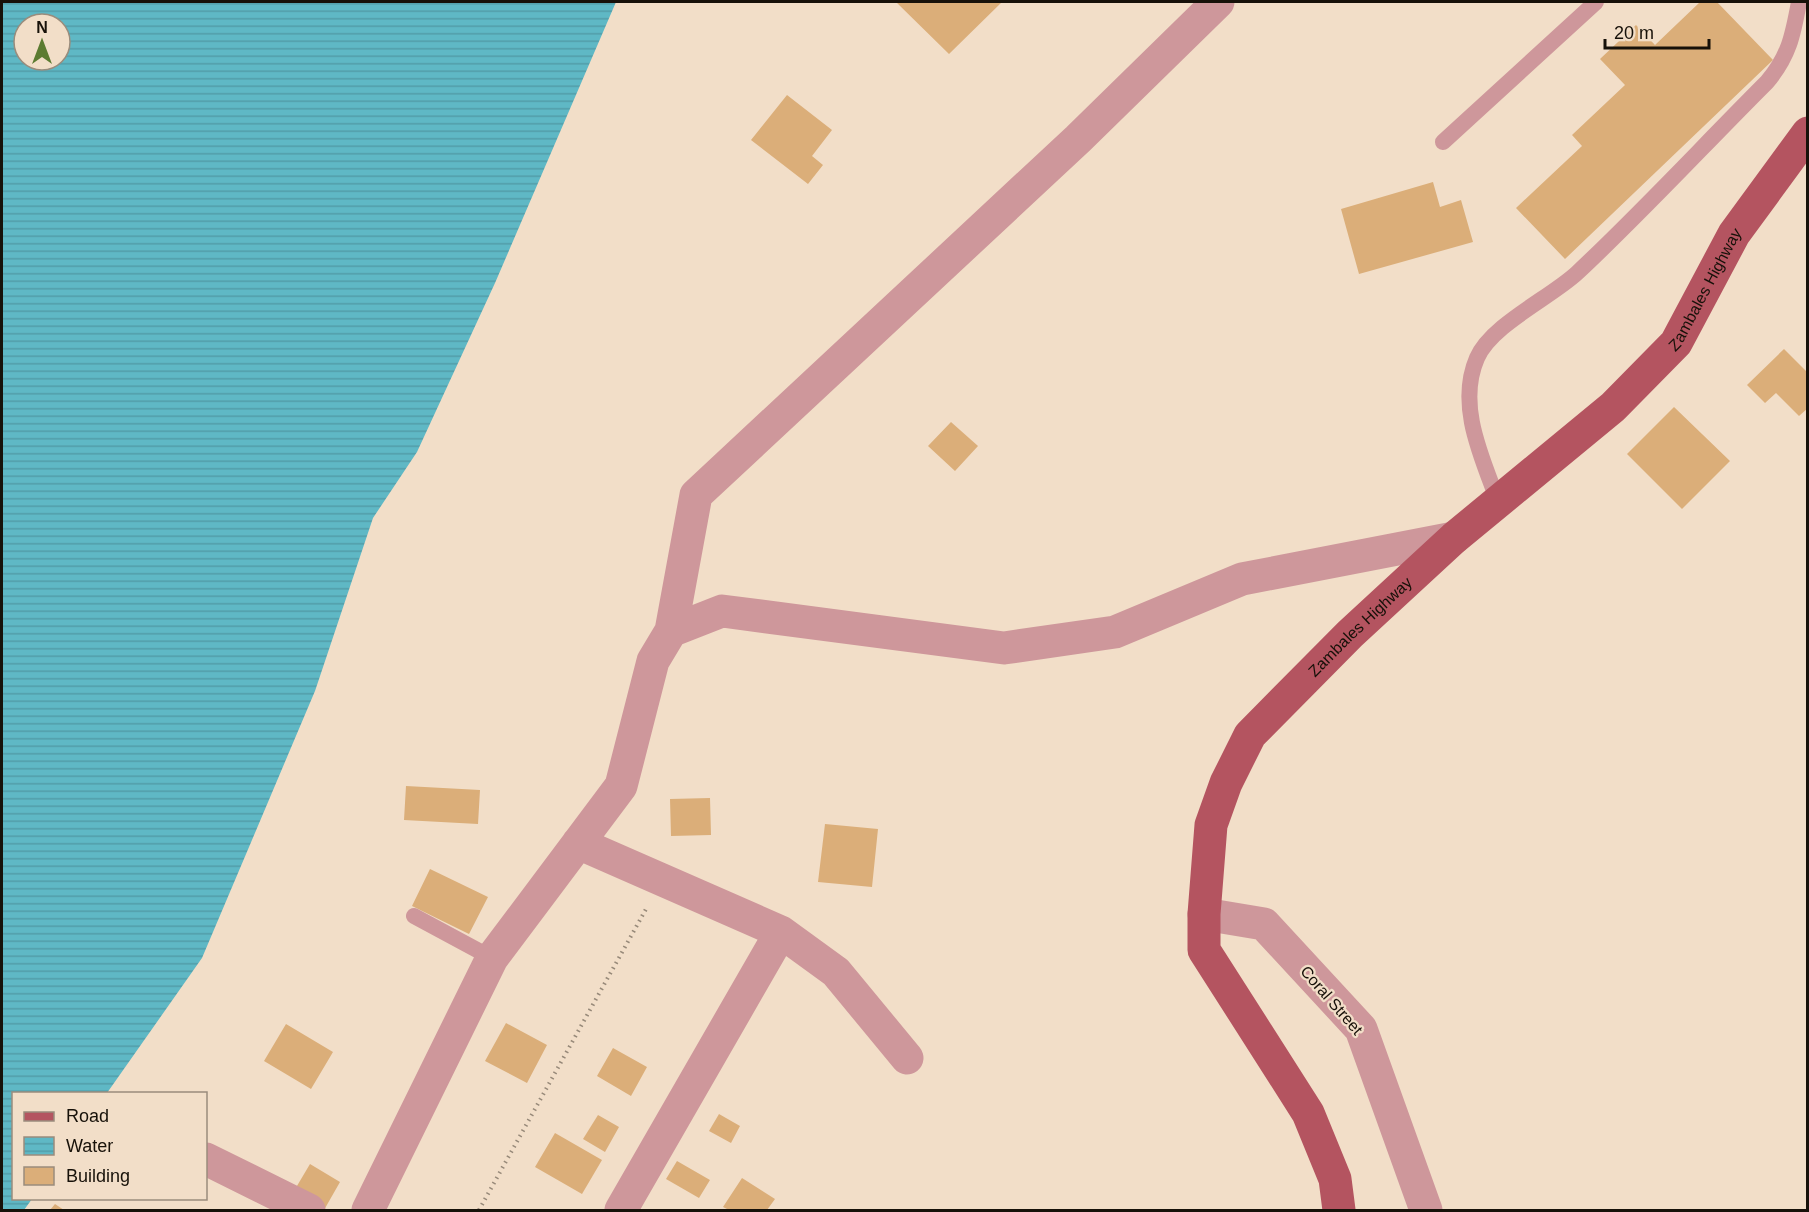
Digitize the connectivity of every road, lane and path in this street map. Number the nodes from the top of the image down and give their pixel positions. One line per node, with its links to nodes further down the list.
1 (1218, 2): 8 (street)
2 (1596, 2): 5 (lane)
3 (1799, 2): 6 (lane)
4 (1808, 133): 6 (main road, Zambales Highway)
5 (1443, 142)
6 (1498, 504): 7 (main road, Zambales Highway)
7 (1454, 538): 8 (street); 11 (main road, Zambales Highway)
8 (671, 631): 9 (street)
9 (578, 843): 10 (street); 14 (street)
10 (663, 879): 13 (street); 19 (path)
11 (1204, 914): 21 (main road, Zambales Highway); 22 (street, Coral Street)
12 (414, 916): 14 (lane)
13 (781, 932): 15 (street); 20 (street)
14 (492, 958): 18 (street)
15 (907, 1058)
16 (207, 1160): 17 (street)
17 (309, 1210)
18 (368, 1210)
19 (479, 1210)
20 (621, 1210)
21 (1339, 1210)
22 (1426, 1210)

